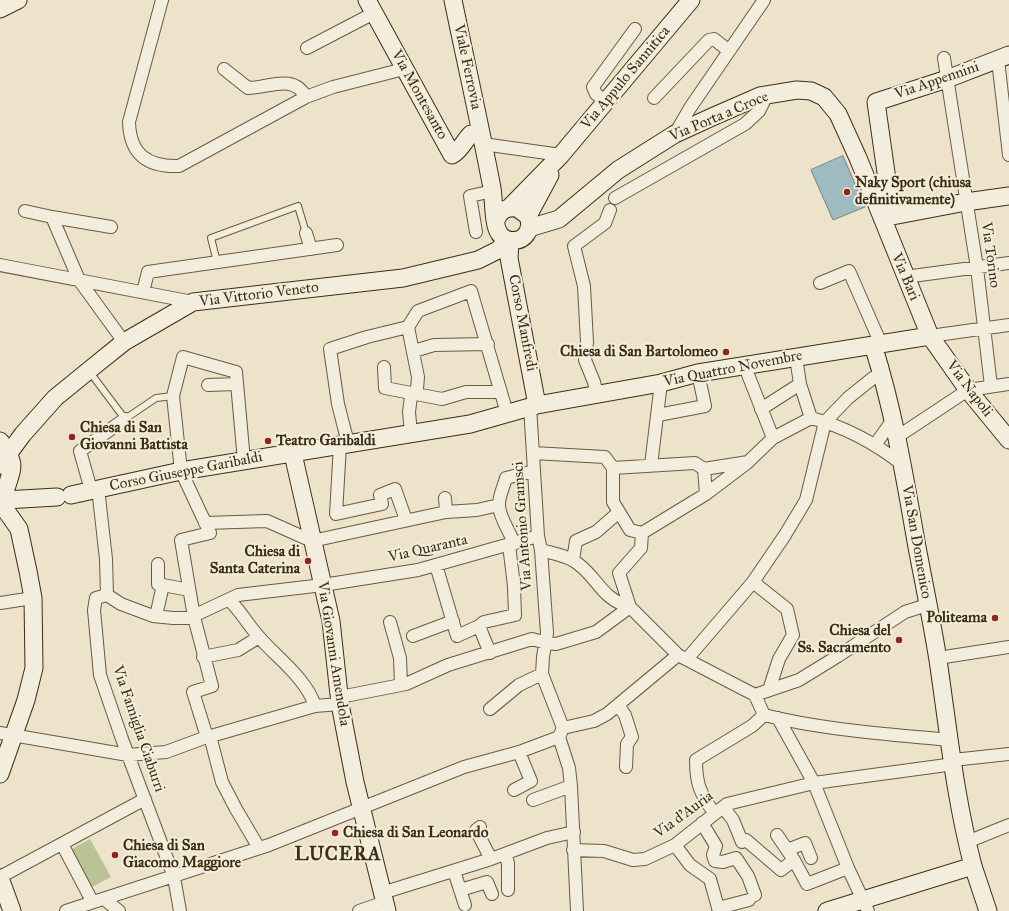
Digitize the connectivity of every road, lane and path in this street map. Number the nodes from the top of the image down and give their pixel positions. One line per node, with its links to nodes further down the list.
1 (18, 0): 7 (street)
2 (162, 0): 17 (street)
3 (453, 0): 22 (street, Viale Ferrovia)
4 (691, 0): 19 (street, Via Appulo Sannitica)
5 (764, 0): 10 (street)
6 (371, 6): 9 (street); 14 (street, Via Montesanto)
7 (0, 9)
8 (635, 29): 19 (street)
9 (307, 48)
10 (729, 50): 18 (street); 21 (street)
11 (1003, 57): 15 (street, Via Appennini); 24 (street, Via Appennini)
12 (944, 58): 15 (street, Via Torino)
13 (224, 69): 17 (street)
14 (404, 69): 17 (street); 22 (street, Via Montesanto)
15 (947, 79): 20 (street, Via Appennini); 28 (street, Via Torino)
16 (767, 95): 21 (street, Via Porta a Croce); 27 (street); 32 (street, Via Porta a Croce)
17 (306, 97)
18 (654, 98)
19 (605, 101): 23 (street, Via Appulo Sannitica)
20 (876, 102): 32 (street, Via Bari)
21 (676, 134): 35 (street, Via Porta a Croce)
22 (482, 139): 23 (street); 25 (street, Viale Ferrovia)
23 (560, 155): 29 (street, Via Appulo Sannitica); 35 (street, Via Appulo Sannitica)
24 (1009, 155)
25 (493, 191): 29 (street); 34 (street, Viale Ferrovia); 37 (street)
26 (1009, 196): 28 (street)
27 (615, 198)
28 (966, 202): 32 (street); 45 (street, Via Torino)
29 (510, 207): 34 (street); 35 (street)
30 (610, 210): 74 (street)
31 (25, 211): 33 (street)
32 (887, 217): 46 (street, Via Bari)
33 (52, 218): 36 (street); 47 (street)
34 (496, 220): 39 (street)
35 (528, 222): 39 (street)
36 (111, 227)
37 (476, 232)
38 (306, 233): 41 (street); 42 (lane)
39 (509, 241): 50 (street, Via Vittorio Veneto); 76 (street, Corso Manfredi)
40 (337, 245): 41 (street)
41 (311, 248): 42 (street)
42 (217, 262): 49 (street)
43 (1009, 263): 45 (street)
44 (0, 266): 47 (street)
45 (977, 268): 46 (street); 53 (street, Via Torino)
46 (905, 277): 54 (street, Via Bari)
47 (79, 280): 49 (street); 55 (street)
48 (820, 283): 57 (street)
49 (143, 292): 50 (street)
50 (193, 302): 55 (street, Via Vittorio Veneto)
51 (1009, 325): 53 (street)
52 (408, 327): 56 (street); 58 (street); 88 (street)
53 (983, 328): 54 (street); 70 (street, Via Torino)
54 (930, 336): 57 (street, Via Quattro Novembre); 71 (street, Via Napoli)
55 (124, 342): 62 (street, Via Vittorio Veneto)
56 (488, 344): 58 (street); 72 (street)
57 (877, 345): 59 (street, Via Quattro Novembre); 64 (street, Via San Domenico)
58 (414, 351): 73 (street)
59 (796, 357): 61 (street, Via Quattro Novembre); 67 (street)
60 (384, 367): 73 (street)
61 (745, 367): 63 (street, Via Quattro Novembre); 77 (street)
62 (89, 370): 82 (lane); 90 (street, Via Vittorio Veneto)
63 (698, 373): 65 (street, Via Quattro Novembre); 79 (street)
64 (883, 376): 81 (street, Via San Domenico); 83 (street)
65 (661, 383): 74 (street, Via Quattro Novembre); 79 (street)
66 (237, 384): 69 (street); 75 (street); 93 (street)
67 (800, 384): 77 (street); 80 (street)
68 (1009, 384): 70 (street)
69 (208, 385)
70 (991, 386): 71 (street)
71 (968, 390): 85 (street); 87 (street, Via Napoli)
72 (501, 392): 73 (street); 78 (street)
73 (414, 393): 84 (street)
74 (597, 394): 76 (street, Via Quattro Novembre)
75 (173, 396): 82 (lane); 99 (street)
76 (533, 405): 78 (street, Corso Giuseppe Garibaldi); 91 (street, Via Antonio Gramsci)
77 (762, 409): 86 (street)
78 (507, 413): 84 (street, Corso Giuseppe Garibaldi)
79 (658, 415): 95 (street)
80 (811, 418): 83 (street); 86 (street)
81 (894, 418): 85 (street, Via San Domenico); 89 (street)
82 (124, 419): 101 (street)
83 (825, 422): 89 (street); 120 (street)
84 (411, 433): 88 (street, Corso Giuseppe Garibaldi)
85 (898, 437): 96 (street, Via San Domenico)
86 (773, 438): 94 (street)
87 (1009, 440)
88 (344, 444): 92 (street, Corso Giuseppe Garibaldi); 105 (street)
89 (875, 445): 96 (street)
90 (3, 453): 103 (street)
91 (533, 453): 98 (street); 100 (street, Via Antonio Gramsci)
92 (293, 454): 93 (street, Corso Giuseppe Garibaldi); 114 (street, Via Giovanni Amendola)
93 (244, 460): 99 (street, Corso Giuseppe Garibaldi)
94 (748, 462): 97 (street); 102 (street)
95 (651, 465): 97 (street); 98 (street)
96 (903, 465): 128 (street, Via San Domenico)
97 (699, 466): 102 (street)
98 (613, 468): 108 (street)
99 (181, 471): 101 (street, Corso Giuseppe Garibaldi); 110 (street)
100 (534, 471): 106 (street); 113 (street, Via Antonio Gramsci)
101 (95, 489): 103 (street, Corso Giuseppe Garibaldi); 124 (street)
102 (706, 494): 112 (street)
103 (2, 498): 125 (street)
104 (445, 498): 107 (street)
105 (382, 504): 109 (street); 111 (street)
106 (499, 504): 107 (street); 115 (street)
107 (446, 512): 109 (street)
108 (619, 512): 112 (street); 117 (street)
109 (406, 520): 111 (street)
110 (205, 523): 114 (street); 123 (street)
111 (389, 524): 114 (street)
112 (642, 533): 129 (street)
113 (538, 536): 115 (street, Via Quaranta); 116 (street, Via Antonio Gramsci)
114 (312, 541): 122 (street, Via Giovanni Amendola)
115 (512, 544): 119 (street, Via Quaranta); 134 (street)
116 (541, 550): 117 (street); 137 (street, Via Antonio Gramsci)
117 (572, 560): 129 (street)
118 (158, 564): 121 (street)
119 (436, 565): 122 (street, Via Quaranta); 130 (street)
120 (753, 582): 141 (street); 145 (street)
121 (162, 585): 123 (street); 131 (street)
122 (322, 585): 126 (street, Via Quaranta); 147 (street, Via Giovanni Amendola)
123 (189, 590): 132 (street)
124 (107, 595): 131 (street); 158 (street, Via Famiglia Ciaburri)
125 (33, 598): 127 (street); 154 (street)
126 (229, 600): 132 (street, Via Quaranta); 136 (street)
127 (0, 603)
128 (927, 605): 142 (street, Via San Domenico); 145 (street)
129 (630, 607): 137 (street); 141 (street)
130 (451, 615): 134 (street); 135 (street)
131 (156, 616): 132 (street)
132 (192, 617): 140 (street)
133 (390, 622): 144 (street)
134 (479, 626): 139 (street)
135 (413, 636)
136 (259, 638): 140 (street); 149 (street)
137 (546, 643): 139 (street); 143 (street, Via Antonio Gramsci)
138 (1009, 647): 142 (street)
139 (490, 653): 144 (street)
140 (203, 657): 155 (street)
141 (682, 657): 146 (street); 148 (street)
142 (938, 658): 156 (street, Via San Domenico)
143 (542, 674): 150 (street); 153 (street)
144 (401, 685): 147 (street)
145 (769, 690): 146 (street)
146 (756, 695): 151 (street)
147 (340, 701): 149 (street); 168 (street, Via Giovanni Amendola)
148 (618, 704): 153 (street); 161 (street)
149 (315, 706): 155 (street)
150 (490, 709)
151 (764, 715): 152 (street); 169 (street)
152 (778, 718): 156 (street); 163 (street)
153 (561, 732): 157 (street); 164 (street)
154 (6, 735): 158 (street); 162 (street)
155 (208, 737): 158 (street); 179 (street)
156 (949, 740): 160 (street, Via San Domenico)
157 (520, 752): 165 (street); 168 (street)
158 (128, 754): 166 (street, Via Famiglia Ciaburri)
159 (1009, 754): 160 (street, Via d'Auria)
160 (953, 762): 163 (street, Via d'Auria); 176 (street, Via San Domenico)
161 (626, 767)
162 (0, 774)
163 (814, 783): 169 (street, Via d'Auria); 188 (street)
164 (571, 786): 167 (street); 173 (street)
165 (514, 790)
166 (145, 799): 177 (street); 192 (street, Via Famiglia Ciaburri)
167 (533, 800)
168 (362, 807): 179 (street); 197 (street, Via Giovanni Amendola)
169 (718, 810): 170 (street, Via d'Auria); 175 (street)
170 (702, 823): 178 (street, Via d'Auria); 186 (street)
171 (1009, 825): 176 (street)
172 (480, 828): 185 (street)
173 (574, 832): 180 (street); 181 (street)
174 (777, 835): 182 (street)
175 (742, 842): 182 (street); 183 (street)
176 (967, 842): 187 (street, Via San Domenico)
177 (62, 844): 191 (street); 196 (street)
178 (675, 845): 180 (street, Via d'Auria); 190 (street)
179 (259, 848): 192 (street)
180 (573, 850): 207 (street)
181 (505, 854): 185 (street); 194 (street)
182 (791, 855): 184 (street); 188 (street)
183 (736, 858): 186 (street); 200 (street)
184 (811, 858)
185 (491, 859): 189 (street)
186 (715, 860): 190 (street)
187 (973, 866): 199 (street); 201 (street, Via San Domenico)
188 (848, 868): 199 (street)
189 (454, 871): 193 (street); 197 (street)
190 (701, 871): 200 (street)
191 (0, 877): 202 (street)
192 (174, 877): 196 (street); 205 (street, Via Famiglia Ciaburri)
193 (460, 890): 195 (street); 198 (street)
194 (508, 890)
195 (492, 894)
196 (98, 900): 203 (street); 204 (street)
197 (385, 902): 206 (street)
198 (465, 905)
199 (865, 906): 208 (street)
200 (718, 909)
201 (986, 910)
202 (12, 911)
203 (66, 911)
204 (119, 911)
205 (180, 911)
206 (361, 911)
207 (577, 911)
208 (827, 911)

